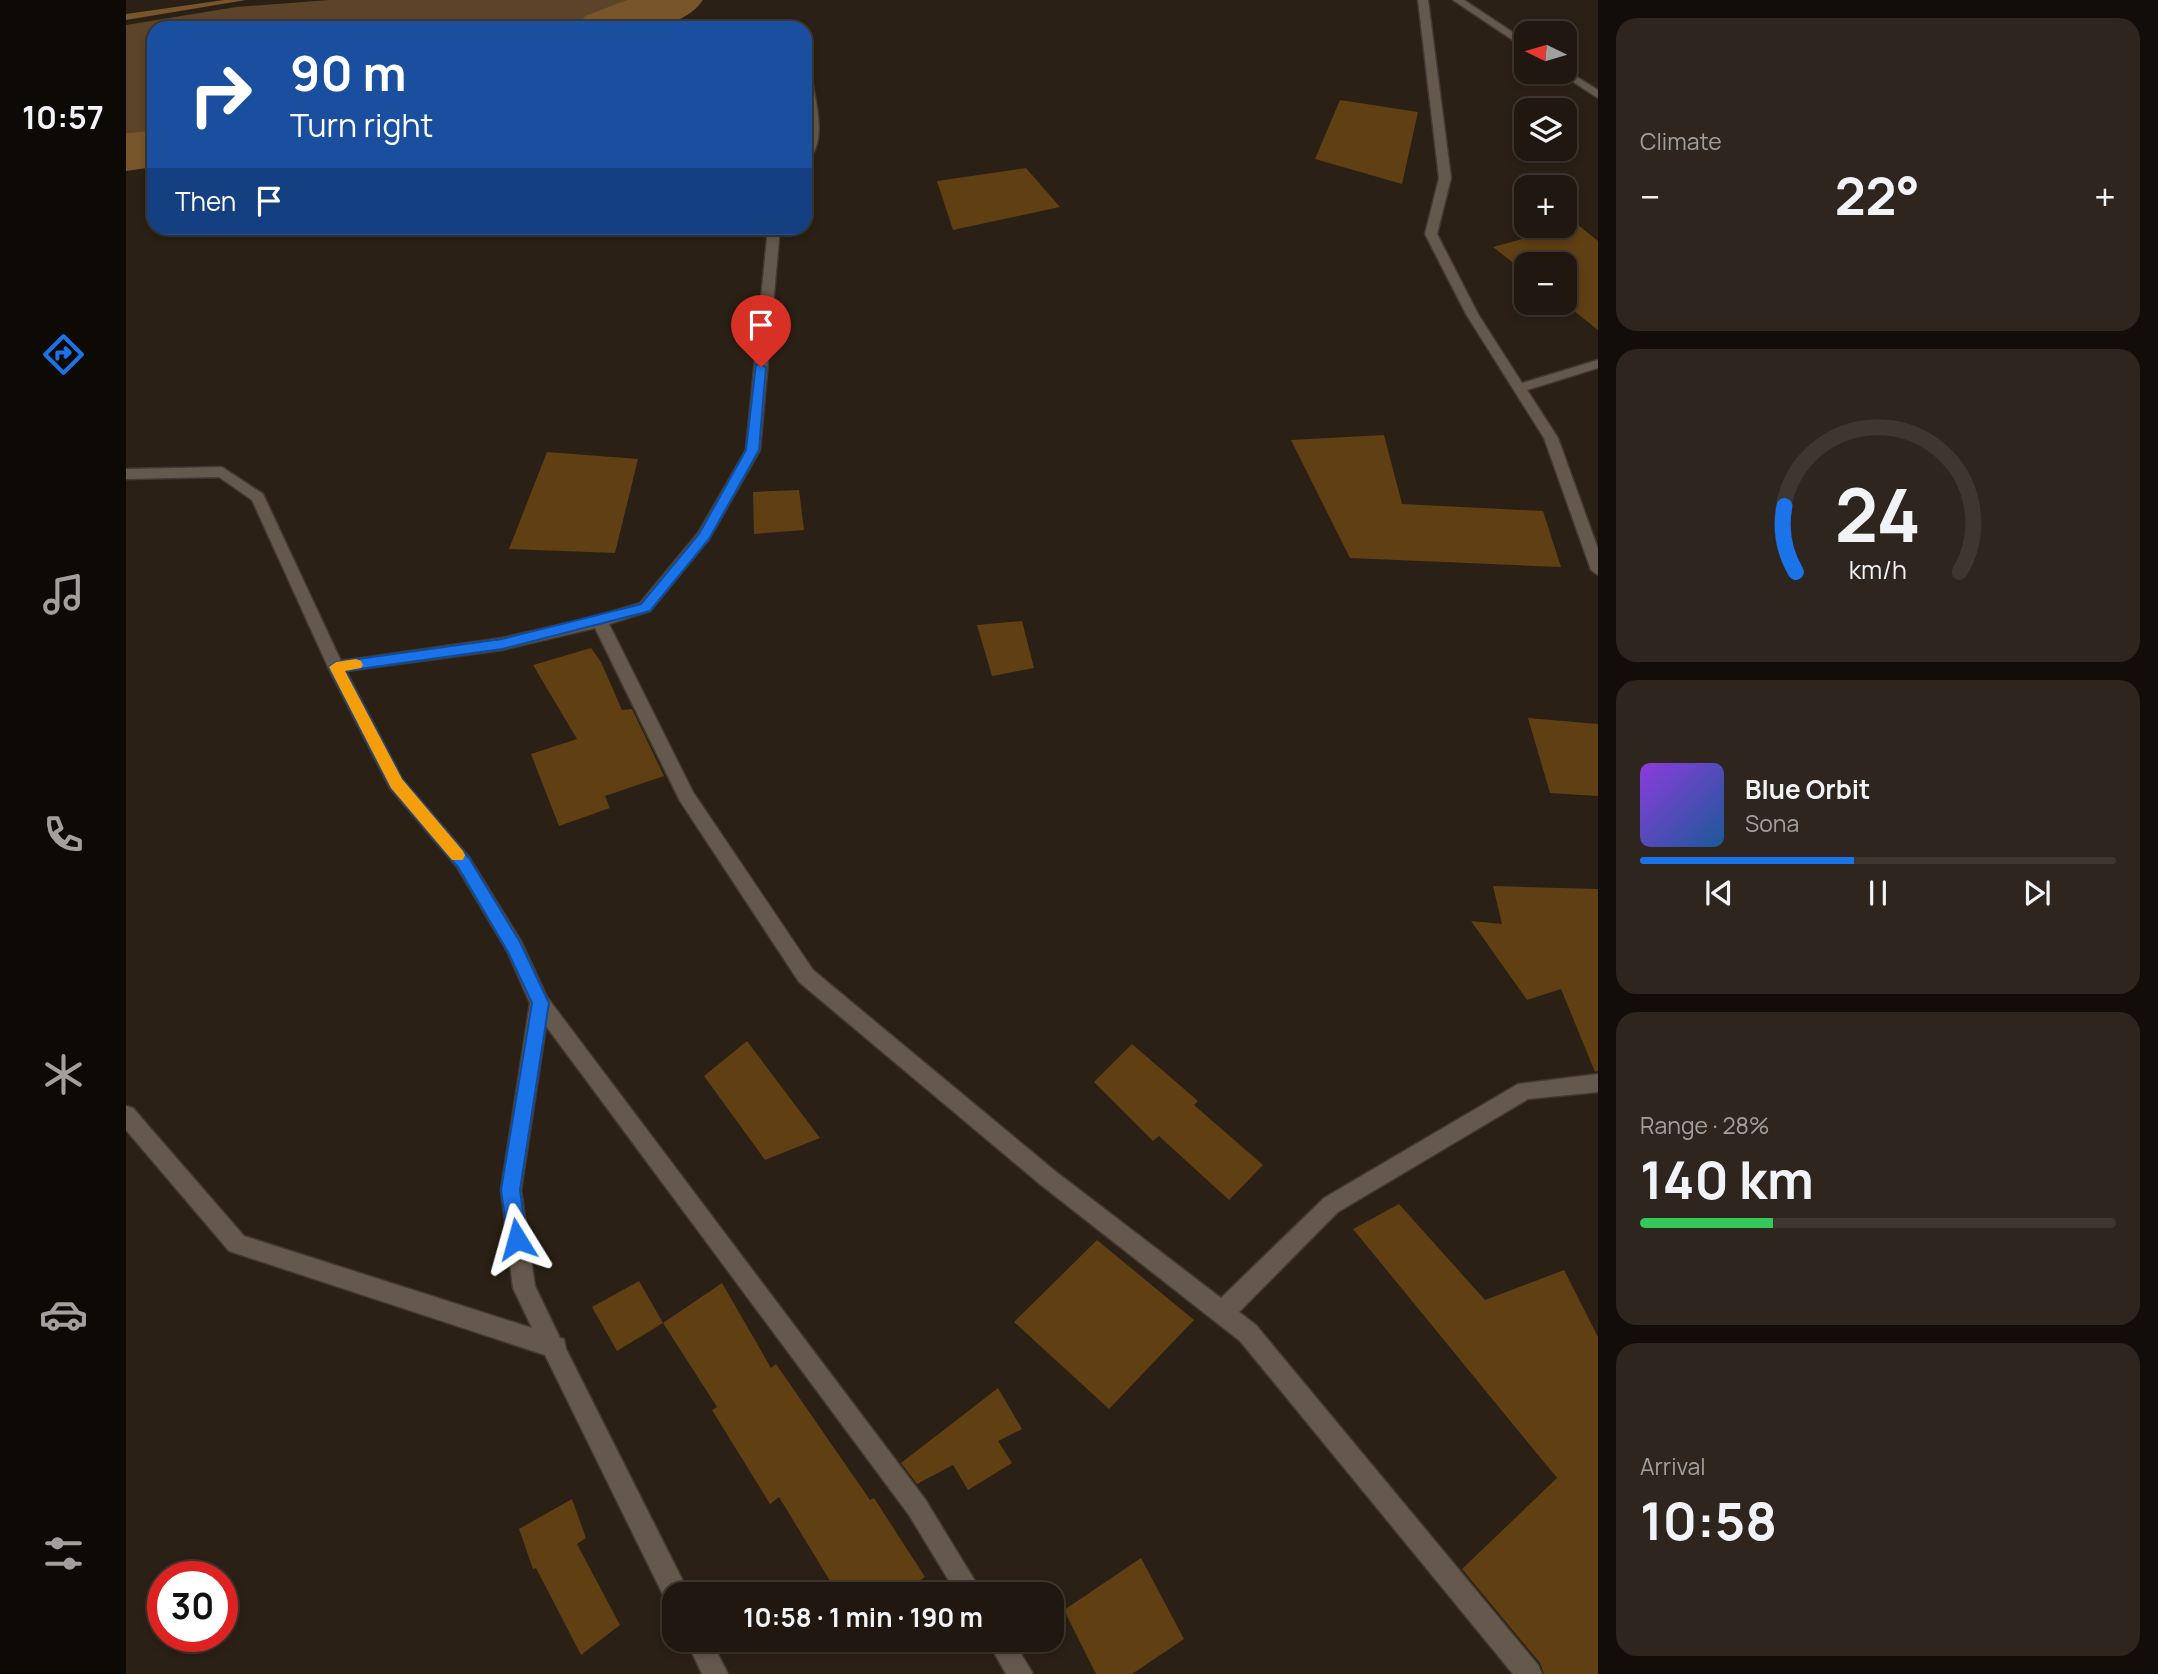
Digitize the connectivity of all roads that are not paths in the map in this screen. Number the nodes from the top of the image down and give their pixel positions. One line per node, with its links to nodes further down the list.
1 (1423, 0): 10 (street)
2 (1458, 0): 3 (street)
3 (1514, 38)
4 (1577, 82): 5 (street)
5 (1598, 96)
6 (812, 112): 7 (street)
7 (812, 138)
8 (773, 235): 13 (street)
9 (1598, 364): 10 (street)
10 (1519, 388): 12 (street)
11 (126, 474): 14 (street)
12 (1598, 570)
13 (600, 621): 14 (street); 18 (street)
14 (336, 667): 15 (street)
15 (540, 1003): 19 (street); 21 (street)
16 (1598, 1083): 18 (street)
17 (126, 1115): 19 (street)
18 (1222, 1313): 26 (street)
19 (555, 1347): 20 (street)
20 (670, 1582)
21 (964, 1582)
22 (704, 1652): 24 (street)
23 (1006, 1652): 25 (street)
24 (715, 1674)
25 (1020, 1674)
26 (1529, 1674)

